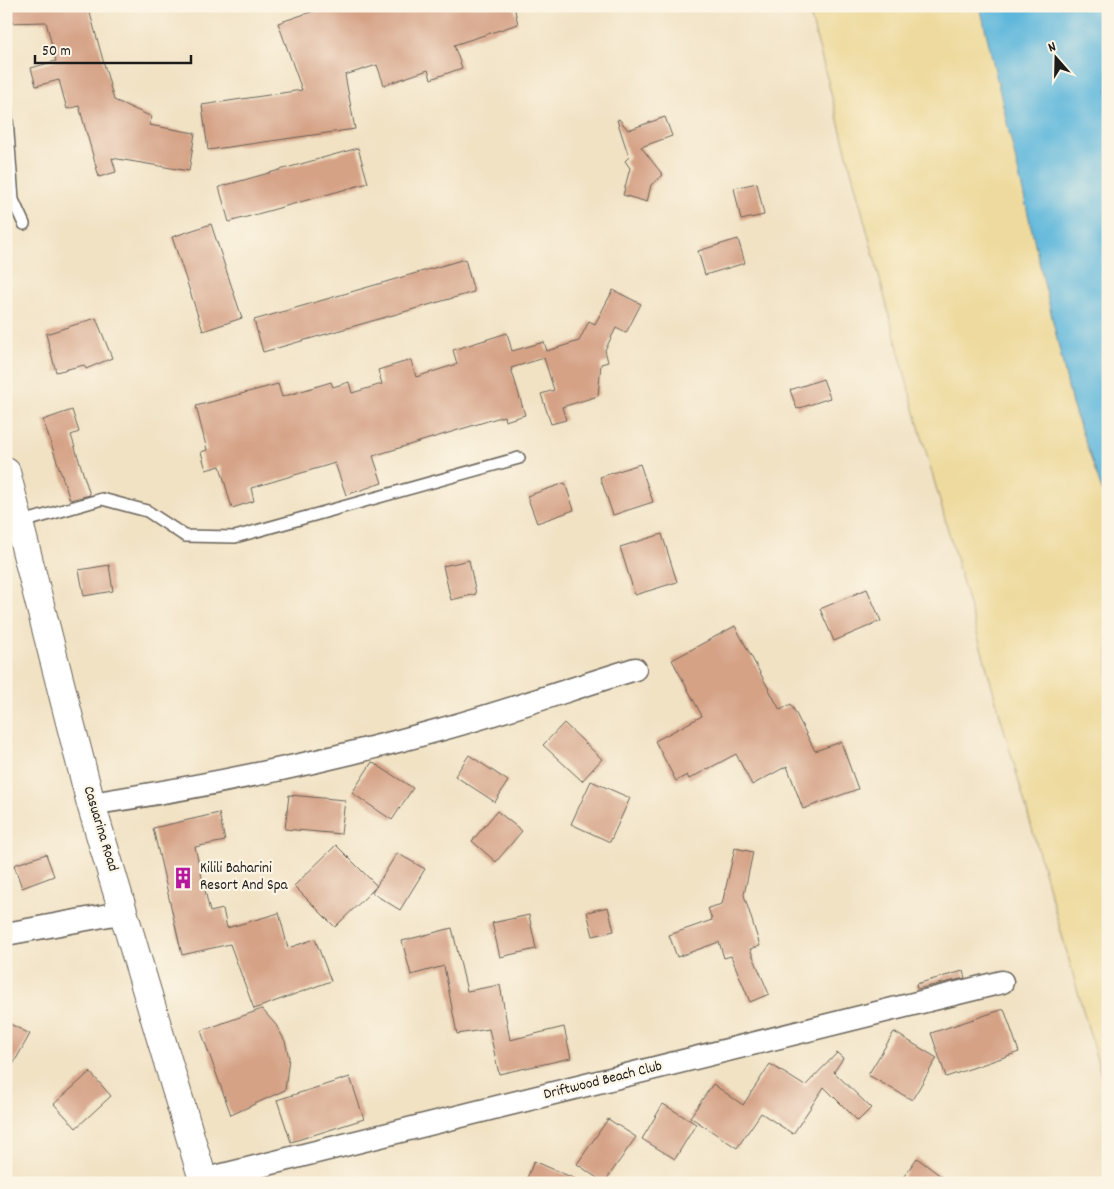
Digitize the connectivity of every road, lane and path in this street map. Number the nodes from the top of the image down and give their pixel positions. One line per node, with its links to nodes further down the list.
1 (6, 106): 2 (lane)
2 (24, 224)
3 (519, 458): 5 (lane)
4 (6, 472): 5 (street, Casuarina Road)
5 (19, 523): 7 (street, Casuarina Road)
6 (635, 669): 7 (street)
7 (91, 804): 8 (street, Casuarina Road)
8 (125, 912): 9 (street); 11 (street, Casuarina Road)
9 (6, 934)
10 (1002, 982): 11 (street, Driftwood Beach Club)
11 (204, 1181)

